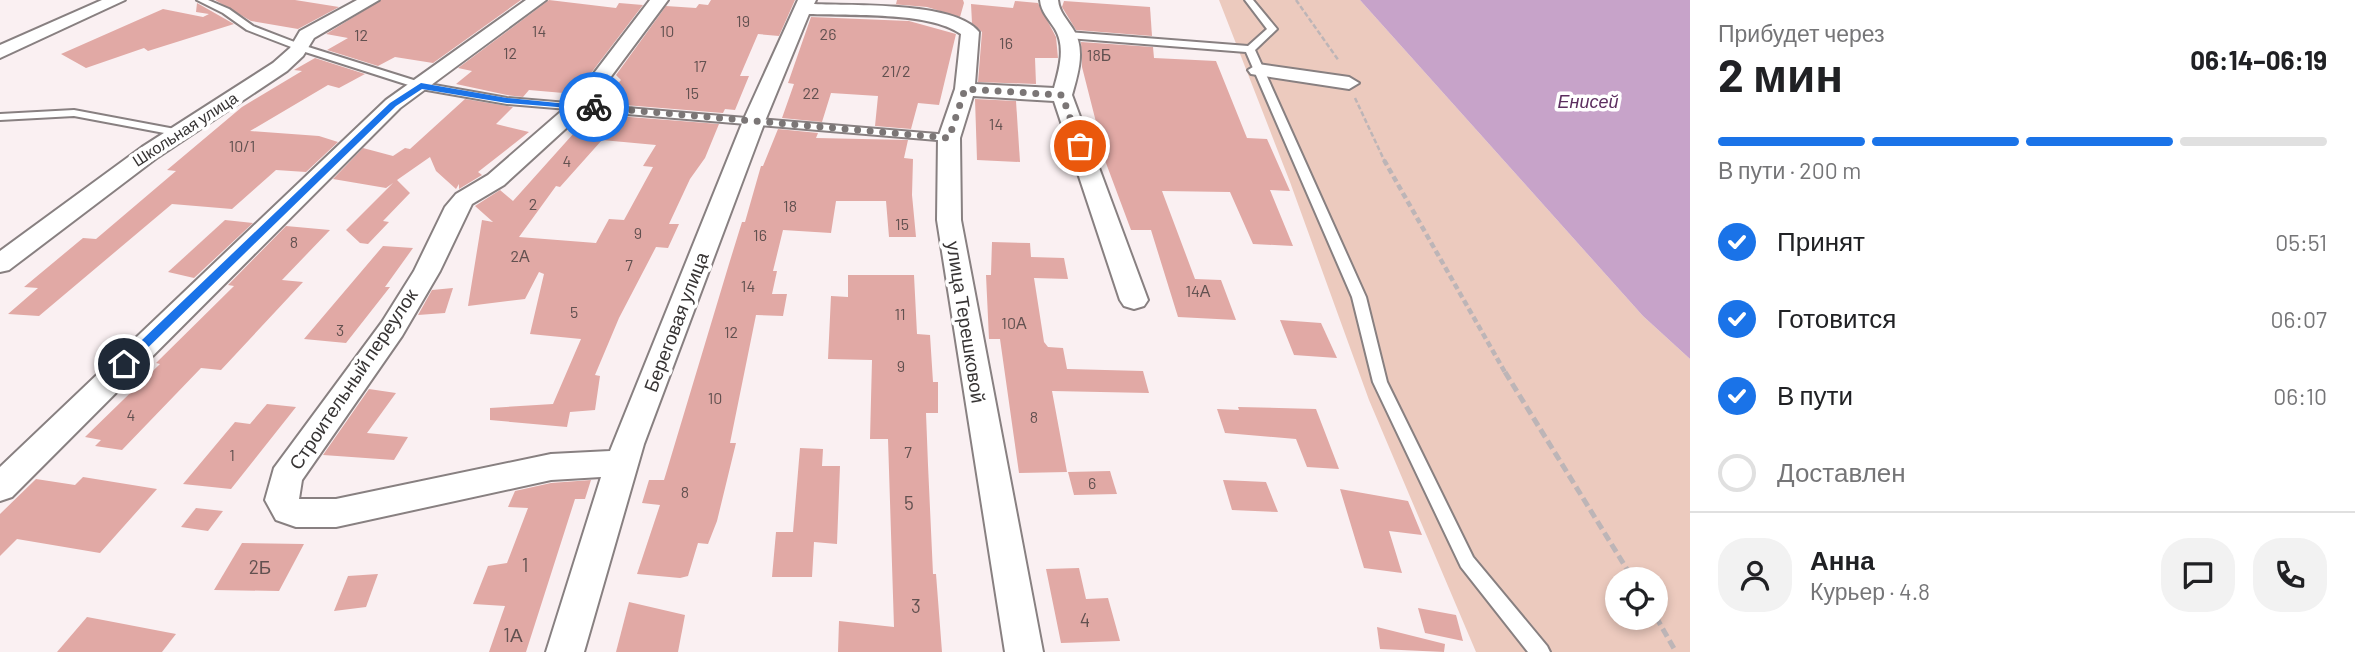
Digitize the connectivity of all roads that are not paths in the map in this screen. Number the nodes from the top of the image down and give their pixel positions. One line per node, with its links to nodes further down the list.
1 (116, 0): 12 (street)
2 (201, 0): 10 (lane)
3 (370, 0): 10 (street, Школьная улица)
4 (537, 0): 15 (street)
5 (659, 0): 18 (street, Строительный переулок)
6 (1049, 0): 9 (street)
7 (1249, 0): 11 (lane)
8 (805, 4): 16 (street, улица Терешковой); 20 (street, Береговая улица)
9 (1068, 35): 11 (lane); 17 (street)
10 (302, 48): 15 (lane); 21 (street, Школьная улица)
11 (1250, 49): 13 (lane)
12 (0, 52)
13 (1258, 70): 14 (street); 29 (lane)
14 (1349, 83)
15 (421, 86): 18 (lane); 26 (street)
16 (965, 89): 17 (street); 22 (street, улица Терешковой)
17 (1062, 95): 24 (street)
18 (579, 106): 20 (lane); 25 (street, Строительный переулок)
19 (0, 117): 21 (lane)
20 (754, 121): 22 (lane); 25 (street, Береговая улица)
21 (175, 132): 23 (street, Школьная улица)
22 (949, 138): 28 (street, улица Терешковой)
23 (0, 264)
24 (1133, 300)
25 (623, 463): 27 (street, Береговая улица)
26 (0, 488)
27 (565, 652)
28 (1024, 652)
29 (1540, 652)

